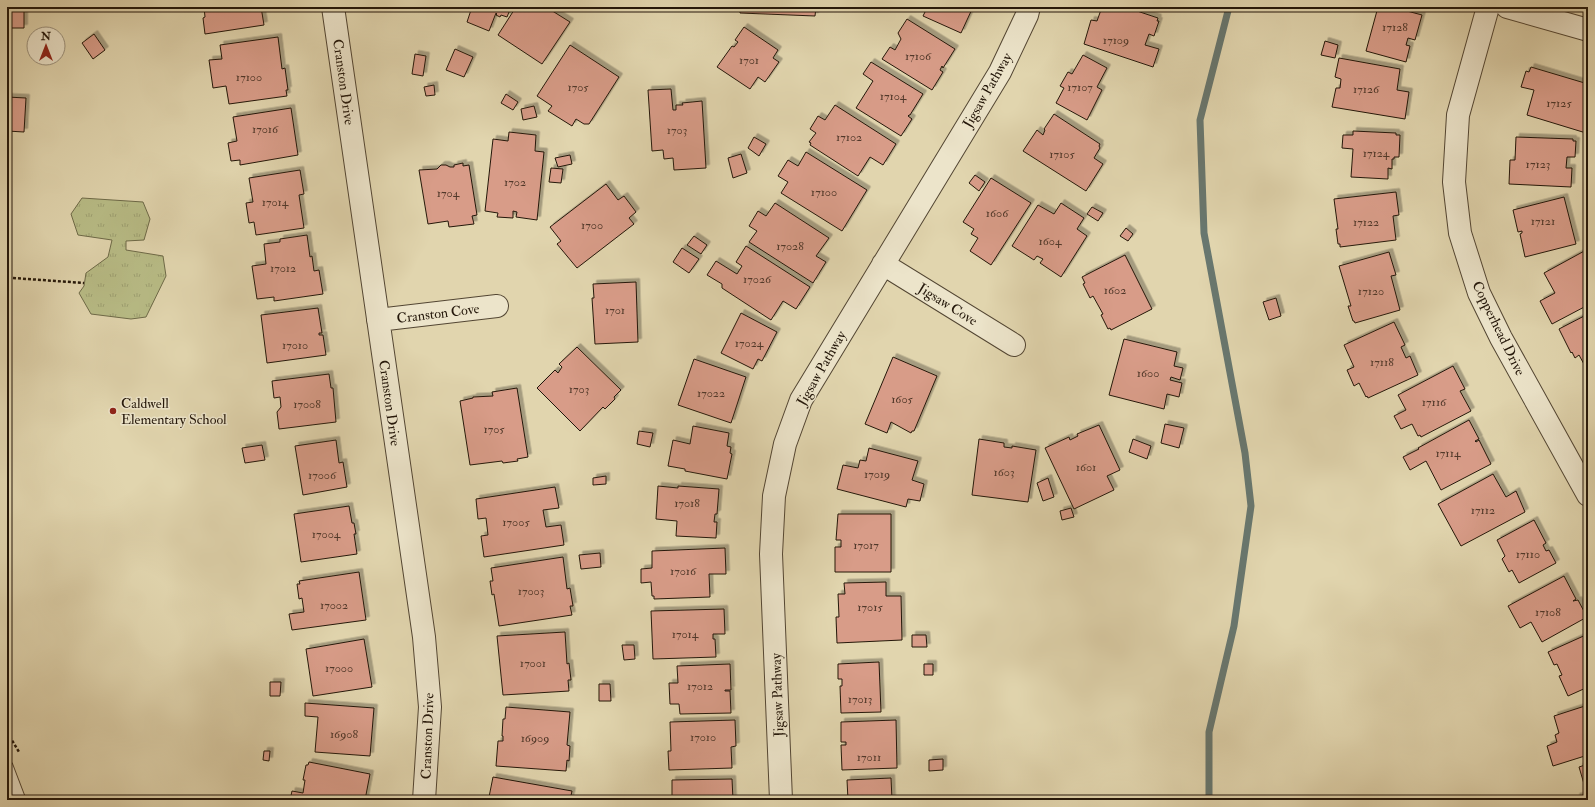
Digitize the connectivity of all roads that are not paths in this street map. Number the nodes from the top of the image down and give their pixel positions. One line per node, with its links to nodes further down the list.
1 (334, 7): 8 (street, Cranston Drive)
2 (1029, 7): 6 (street, Jigsaw Pathway)
3 (1488, 7): 10 (street, Copperhead Drive)
4 (1507, 7): 5 (street)
5 (1588, 30)
6 (883, 264): 9 (street, Jigsaw Cove); 14 (street, Jigsaw Pathway)
7 (498, 306): 8 (street, Cranston Cove)
8 (378, 320): 13 (street, Cranston Drive)
9 (1014, 345)
10 (1588, 495)
11 (7, 766): 12 (lane)
12 (20, 800)
13 (424, 800)
14 (781, 800)

